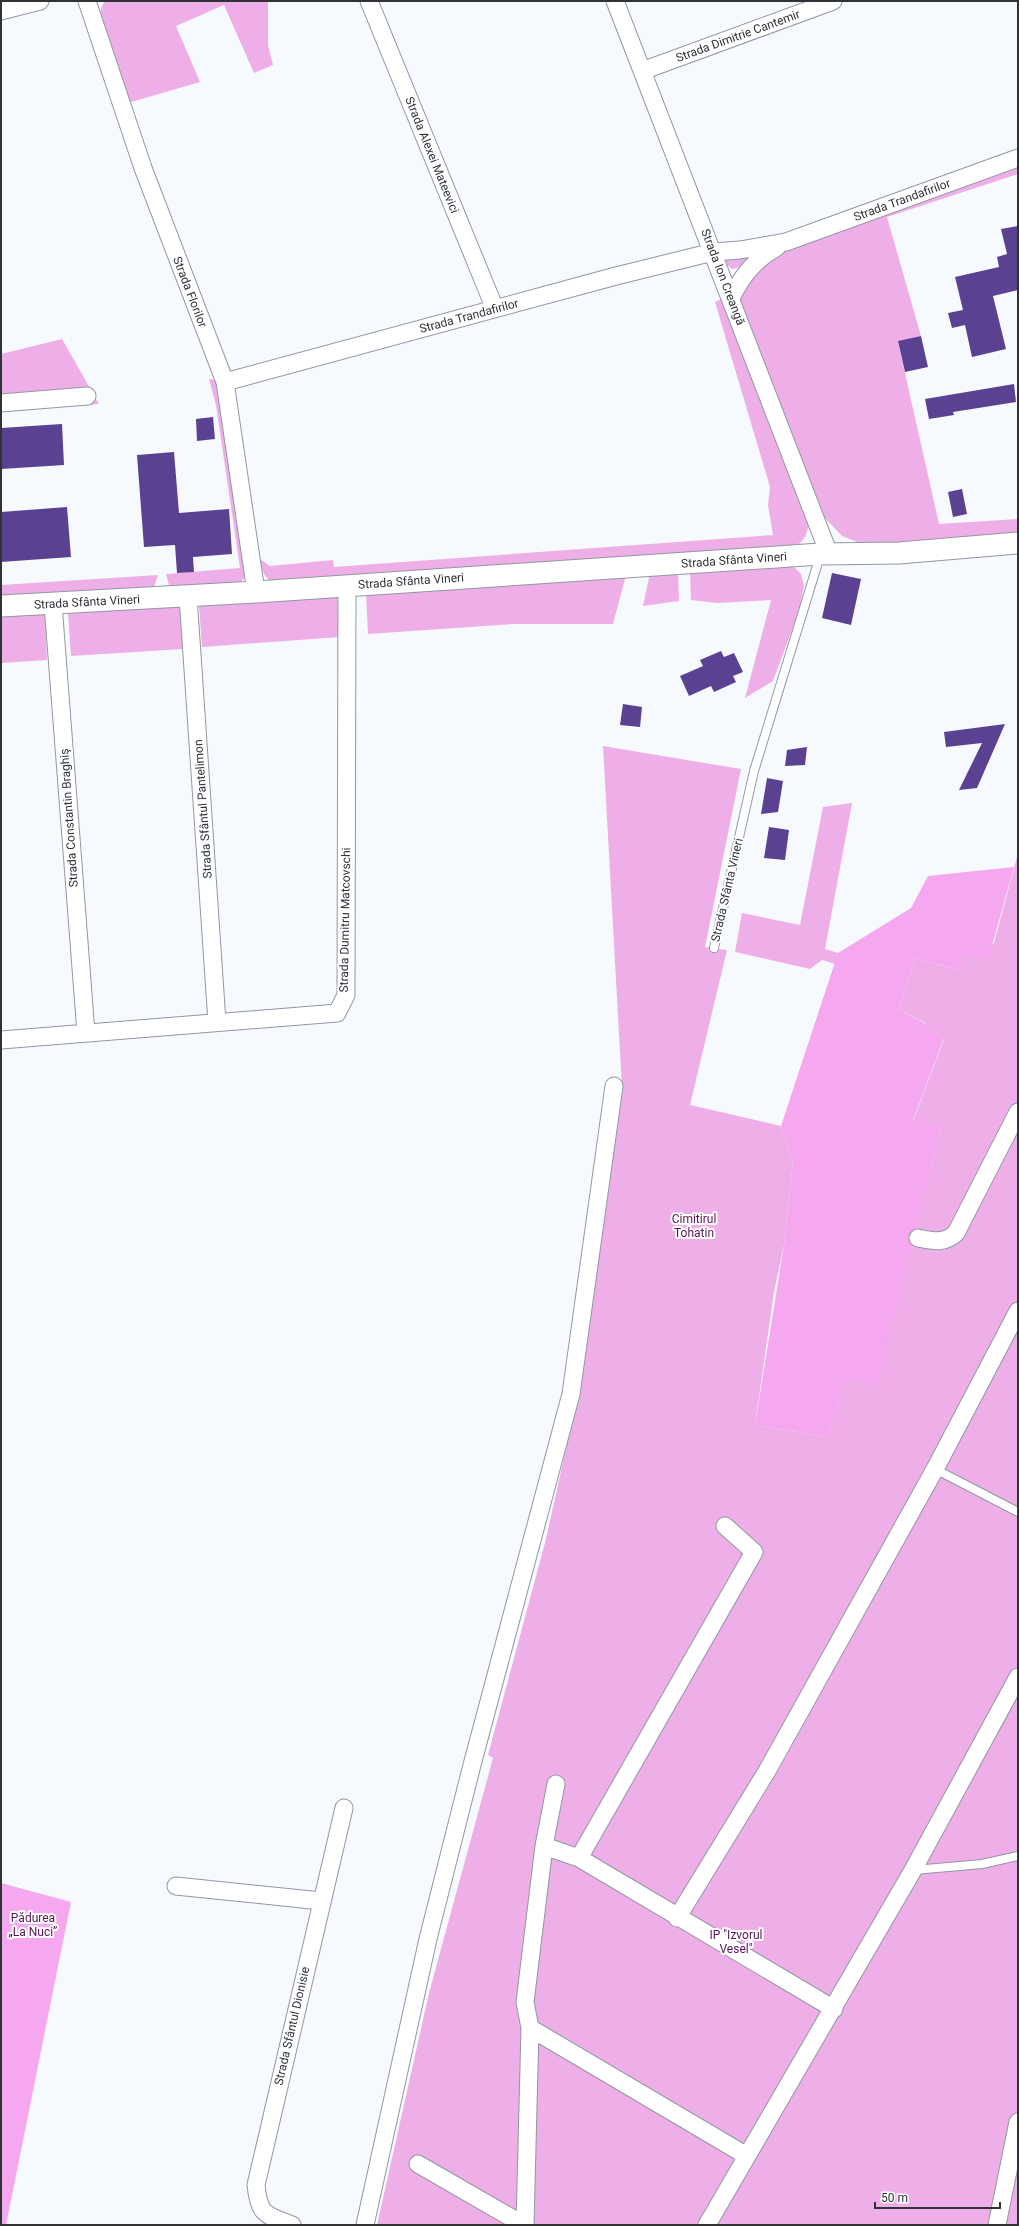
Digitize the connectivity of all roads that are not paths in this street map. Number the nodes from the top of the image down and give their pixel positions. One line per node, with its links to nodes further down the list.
1 (40, 1): 6 (street)
2 (87, 1): 13 (street, Strada Florilor)
3 (369, 1): 12 (street, Strada Alexei Mateevici)
4 (615, 1): 7 (street, Strada Ion Creangă)
5 (833, 1): 7 (street, Strada Dimitrie Cantemir)
6 (1, 12)
7 (642, 71): 10 (street, Strada Ion Creangă)
8 (1018, 158): 9 (street, Strada Trandafirilor)
9 (786, 242): 10 (street, Strada Trandafirilor); 11 (street)
10 (713, 252): 11 (street, Strada Ion Creangă); 12 (street, Strada Trandafirilor)
11 (731, 298): 17 (street, Strada Ion Creangă)
12 (495, 309): 13 (street, Strada Trandafirilor)
13 (225, 382): 19 (street, Strada Florilor)
14 (87, 396): 15 (street)
15 (1, 403)
16 (1018, 543): 17 (street, Strada Sfânta Vineri)
17 (825, 554): 18 (street, Strada Sfânta Vineri); 23 (lane, Strada Sfânta Vineri)
18 (347, 585): 19 (street, Strada Sfânta Vineri); 24 (street, Strada Dumitru Matcovschi)
19 (256, 592): 20 (street, Strada Sfânta Vineri)
20 (188, 596): 21 (street, Strada Sfânta Vineri); 24 (street, Strada Sfântul Pantelimon)
21 (53, 604): 22 (street, Strada Sfânta Vineri); 25 (street, Strada Constantin Braghiş)
22 (1, 606)
23 (714, 948)
24 (217, 1022): 25 (street, Strada Dumitru Matcovschi)
25 (86, 1033): 26 (street, Strada Dumitru Matcovschi)
26 (1, 1040)
27 (614, 1086): 50 (street)
28 (1018, 1112): 29 (street)
29 (918, 1238)
30 (1018, 1311): 31 (street)
31 (935, 1469): 32 (lane); 43 (street)
32 (1018, 1512)
33 (725, 1526): 39 (street)
34 (1018, 1677): 40 (street)
35 (556, 1784): 37 (street)
36 (344, 1808): 42 (street, Strada Sfântul Dionisie)
37 (544, 1846): 39 (street); 45 (street)
38 (1018, 1856): 40 (lane)
39 (579, 1858): 43 (street)
40 (913, 1870): 44 (street)
41 (176, 1886): 42 (street)
42 (321, 1901): 49 (street, Strada Sfântul Dionisie)
43 (677, 1918): 44 (street)
44 (834, 2009): 47 (street)
45 (530, 2028): 47 (street); 51 (street)
46 (1018, 2122): 53 (street)
47 (747, 2156): 52 (street)
48 (418, 2164): 51 (street)
49 (292, 2225)
50 (365, 2225)
51 (525, 2225)
52 (707, 2225)
53 (997, 2225)

